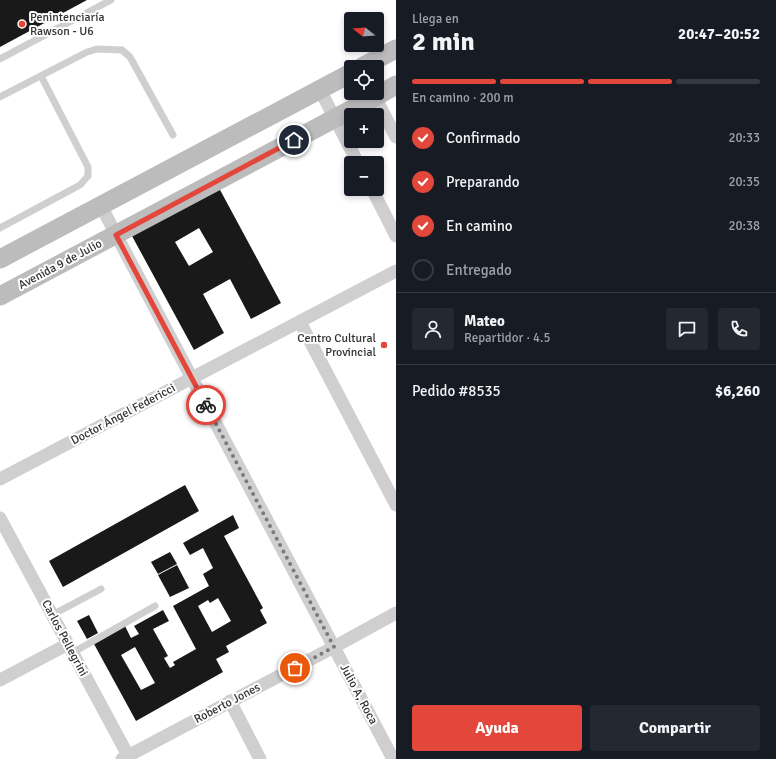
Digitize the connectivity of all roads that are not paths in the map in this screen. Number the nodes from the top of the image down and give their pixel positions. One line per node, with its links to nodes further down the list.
1 (111, 0): 3 (lane)
2 (396, 49): 4 (main road)
3 (0, 59)
4 (375, 60)
5 (41, 76): 10 (lane); 14 (lane); 19 (lane)
6 (344, 77): 8 (main road)
7 (396, 85): 9 (main road, Avenida 9 de Julio)
8 (320, 90): 13 (street); 18 (main road)
9 (384, 90)
10 (0, 97)
11 (366, 100): 13 (main road, Avenida 9 de Julio)
12 (377, 100): 15 (street)
13 (335, 118): 16 (street); 20 (main road, Avenida 9 de Julio)
14 (173, 135)
15 (396, 137)
16 (354, 156)
17 (376, 196): 21 (street)
18 (100, 206): 20 (street, Julio A, Roca); 22 (main road)
19 (0, 228)
20 (116, 235): 24 (main road, Avenida 9 de Julio); 26 (street, Julio A, Roca)
21 (396, 236)
22 (0, 259)
23 (396, 272): 25 (street, Doctor Ángel Federicci)
24 (0, 296)
25 (300, 322): 26 (street, Doctor Ángel Federicci); 28 (street)
26 (192, 378): 27 (street, Doctor Ángel Federicci); 34 (street, Julio A, Roca)
27 (0, 479)
28 (396, 506)
29 (0, 518): 33 (street, Carlos Pellegrini)
30 (101, 589): 33 (lane)
31 (155, 606): 35 (lane)
32 (396, 613): 34 (street, Roberto Jones)
33 (52, 615): 35 (street, Carlos Pellegrini)
34 (334, 647): 37 (street, Roberto Jones); 40 (street, Julio A, Roca)
35 (70, 649): 36 (street); 38 (street, Carlos Pellegrini)
36 (0, 680)
37 (230, 702): 38 (street, Roberto Jones); 39 (street)
38 (127, 758)
39 (260, 759)
40 (393, 759)

